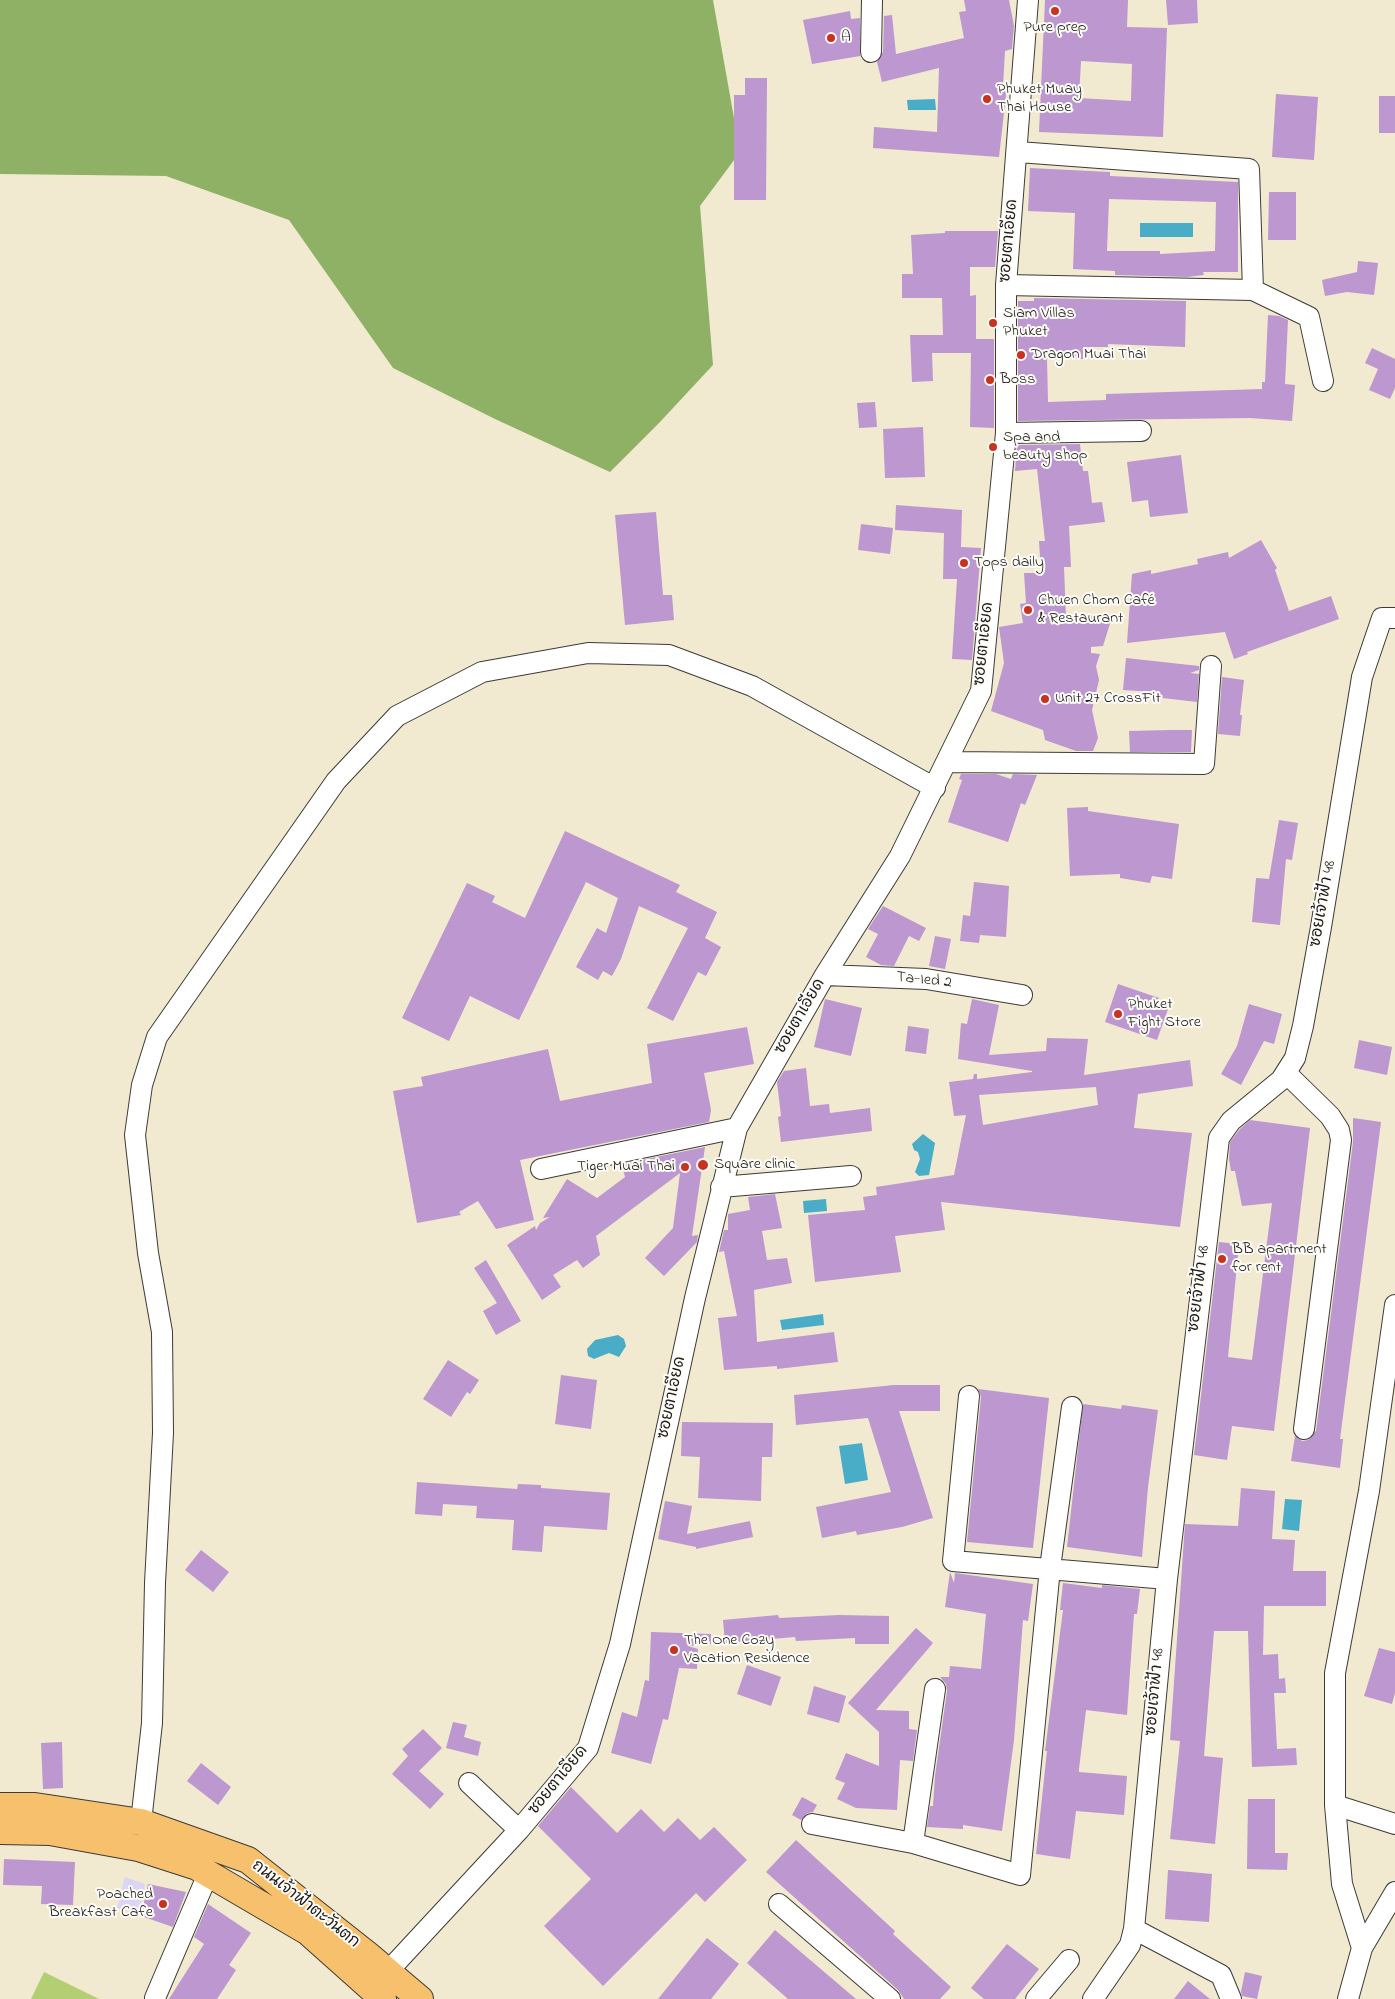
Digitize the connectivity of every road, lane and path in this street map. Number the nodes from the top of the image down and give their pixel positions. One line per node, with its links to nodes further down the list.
1 (872, 0): 3 (street)
2 (1028, 0): 4 (street, ซอยตาเอียด)
3 (871, 52)
4 (1018, 152): 5 (street, ซอยตาเอียด); 6 (street)
5 (1006, 285): 6 (street); 9 (street, ซอยตาเอียด)
6 (1253, 290): 7 (street)
7 (1323, 381)
8 (1141, 430): 9 (street)
9 (1006, 433): 12 (street, ซอยตาเอียด)
10 (1395, 618): 16 (street, ซอยเจ้าฟ้า 48)
11 (1211, 666): 12 (street)
12 (947, 762): 13 (street, ซอยตาเอียด)
13 (935, 788): 14 (street, ซอยตาเอียด); 31 (street)
14 (825, 975): 15 (street, Ta-Ied 2); 17 (street, ซอยตาเอียด)
15 (1022, 994)
16 (1286, 1073): 24 (street); 26 (street, ซอยเจ้าฟ้า 48)
17 (737, 1128): 18 (street); 20 (street, ซอยตาเอียด)
18 (541, 1169)
19 (851, 1176): 20 (street)
20 (721, 1187): 34 (street, ซอยตาเอียด)
21 (1395, 1305): 29 (street)
22 (968, 1396): 25 (street)
23 (1072, 1407): 25 (street)
24 (1304, 1429)
25 (1050, 1568): 26 (street); 36 (street)
26 (1166, 1578): 40 (street, ซอยเจ้าฟ้า 48)
27 (935, 1689): 36 (street)
28 (468, 1783): 34 (street)
29 (1335, 1805): 33 (street); 41 (street)
30 (0, 1806): 31 (main road, ถนนเจ้าฟ้าตะวันตก)
31 (141, 1822): 43 (main road, ถนนเจ้าฟ้าตะวันตก)
32 (812, 1824): 36 (street)
33 (1395, 1824)
34 (519, 1830): 43 (street, ซอยตาเอียด)
35 (0, 1831): 37 (main road, ถนนเจ้าฟ้าตะวันตก)
36 (913, 1843)
37 (208, 1874): 43 (main road, ถนนเจ้าฟ้าตะวันตก); 44 (street)
38 (1395, 1892): 41 (street)
39 (779, 1904): 46 (street)
40 (1134, 1929): 48 (street, ซอยเจ้าฟ้า 48); 49 (street)
41 (1362, 1948): 50 (street)
42 (1069, 1960): 47 (street)
43 (381, 1986): 45 (main road, ถนนเจ้าฟ้าตะวันตก)
44 (156, 1998)
45 (420, 1999)
46 (890, 1999)
47 (1036, 1999)
48 (1092, 1999)
49 (1231, 1999)
50 (1348, 1999)

